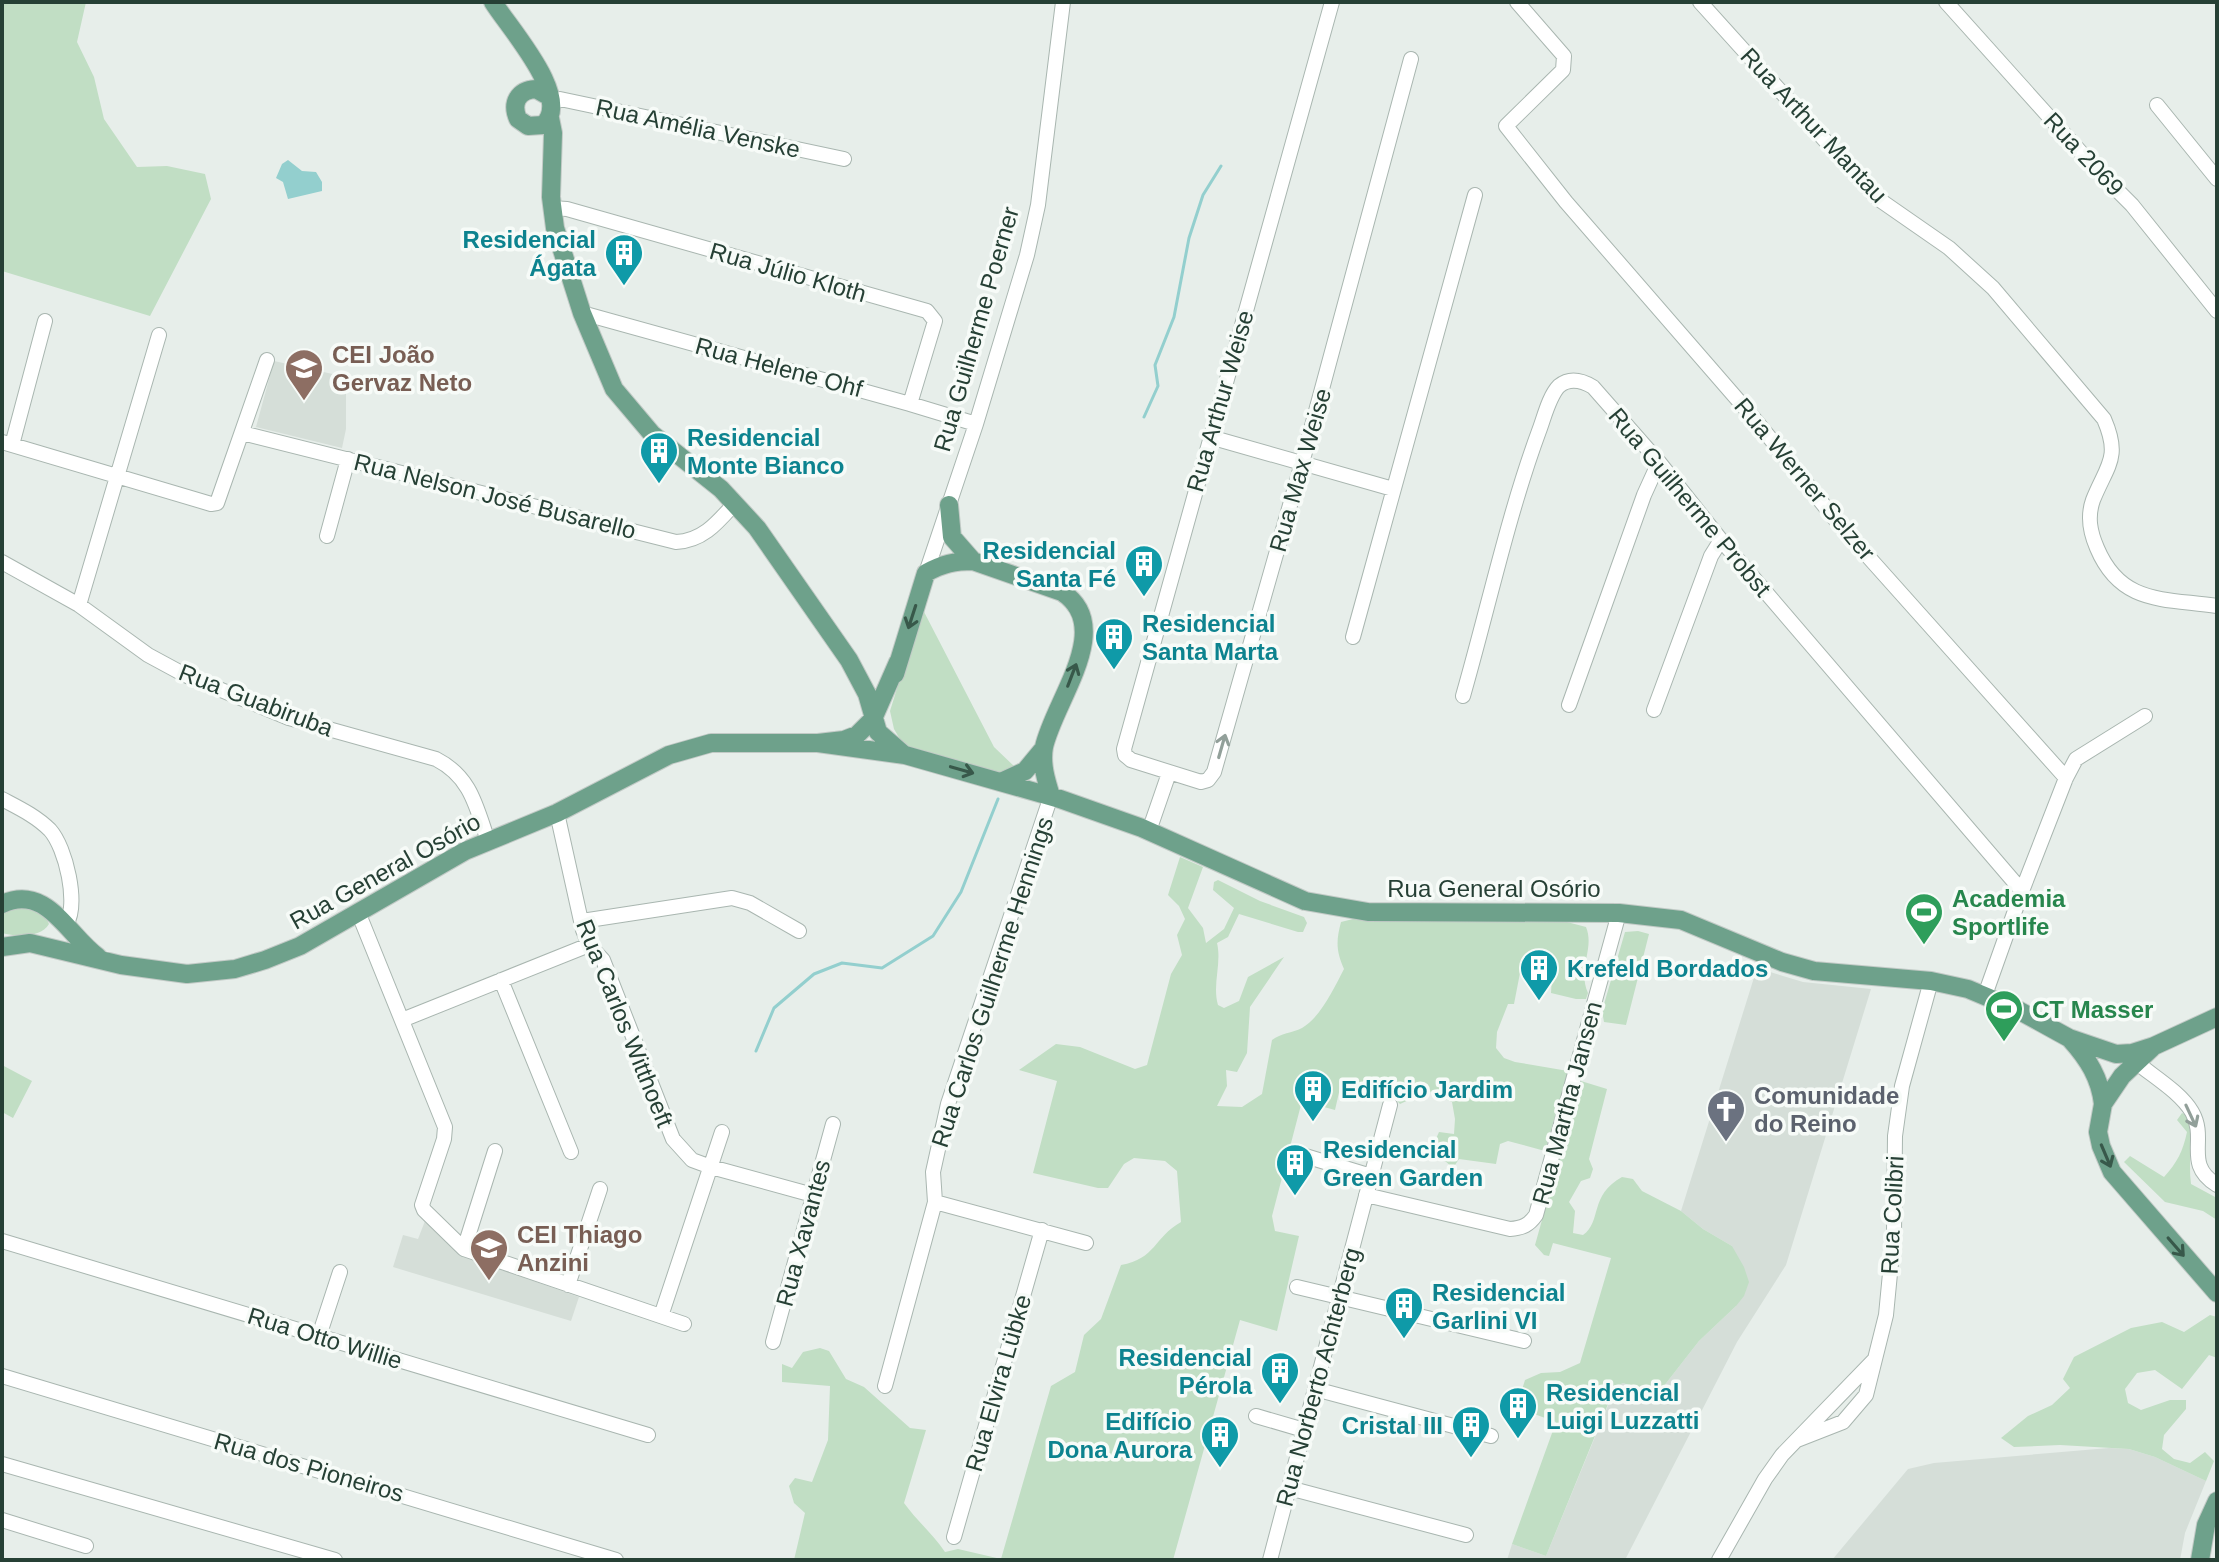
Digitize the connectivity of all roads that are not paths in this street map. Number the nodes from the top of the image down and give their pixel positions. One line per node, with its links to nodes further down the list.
1 (493, 2): 7 (main road)
2 (1063, 2): 24 (street, Rua Guilherme Poerner)
3 (1332, 2): 26 (street, Rua Arthur Weise)
4 (1517, 2): 54 (street, Rua Werner Selzer)
5 (1700, 2): 41 (street, Rua Arthur Mantau)
6 (1946, 2): 18 (street, Rua 2069)
7 (514, 34): 9 (main road); 11 (main road)
8 (1411, 59): 30 (street, Rua Max Weise)
9 (520, 94): 11 (main road); 12 (main road)
10 (2157, 105): 14 (street)
11 (551, 106): 12 (main road); 13 (street, Rua Amélia Venske); 15 (main road)
12 (528, 126): 15 (main road)
13 (844, 159)
14 (2217, 179)
15 (551, 181): 17 (main road)
16 (1475, 195): 32 (street)
17 (552, 208): 19 (main road); 23 (street, Rua Júlio Kloth)
18 (2217, 311)
19 (582, 313): 23 (street, Rua Helene Ohf); 33 (main road)
20 (45, 321): 27 (street)
21 (159, 335): 31 (street)
22 (267, 360): 25 (street)
23 (910, 404): 24 (street, Rua Helene Ohf)
24 (976, 424): 34 (street, Rua Guilherme Poerner)
25 (242, 433): 28 (street, Rua Nelson José Busarello); 31 (street)
26 (1210, 437): 30 (street); 53 (street, Rua Arthur Weise)
27 (7, 443): 31 (street)
28 (348, 459): 33 (street, Rua Nelson José Busarello); 35 (street)
29 (1659, 462): 36 (street, Rua Guilherme Probst); 45 (street, Rua Guilherme Probst); 46 (street)
30 (1302, 463): 32 (street); 53 (street, Rua Max Weise, one-way to 30)
31 (117, 476): 40 (street)
32 (1393, 489): 42 (street)
33 (735, 503): 43 (main road)
34 (949, 505): 37 (main road); 39 (street, Rua Guilherme Poerner)
35 (327, 536)
36 (1721, 540): 47 (street); 62 (street, Rua Guilherme Probst)
37 (973, 561): 39 (main road); 51 (main road, one-way to 37)
38 (2, 562): 40 (street, Rua Guabiruba)
39 (926, 573): 44 (main road, Rua Guilherme Poerner, one-way to 44)
40 (79, 605): 60 (street, Rua Guabiruba)
41 (2217, 606)
42 (1353, 637)
43 (849, 660): 44 (main road); 49 (main road)
44 (898, 662): 49 (main road); 52 (main road, Rua General Osório)
45 (1463, 696)
46 (1569, 705)
47 (1654, 710)
48 (2145, 716): 54 (street)
49 (873, 719): 50 (main road, Rua General Osório); 52 (main road)
50 (818, 743): 52 (main road, Rua General Osório); 58 (main road, Rua General Osório)
51 (1044, 748): 55 (main road); 56 (main road)
52 (914, 757): 55 (main road, Rua General Osório, one-way to 55)
53 (1169, 773): 59 (street)
54 (2066, 778): 62 (street)
55 (1001, 782): 56 (main road, Rua General Osório)
56 (1051, 796): 59 (main road, Rua General Osório); 94 (street, Rua Carlos Guilherme Hennings)
57 (2, 799): 61 (street)
58 (557, 813): 60 (main road, Rua General Osório); 67 (street, Rua Carlos Witthoeft)
59 (1149, 831): 65 (main road, Rua General Osório)
60 (488, 841): 64 (main road, Rua General Osório)
61 (69, 887): 66 (street); 66 (street)
62 (2022, 891): 75 (street)
63 (2, 904): 66 (main road)
64 (358, 912): 72 (main road, Rua General Osório); 77 (street)
65 (1619, 913): 74 (main road, Rua General Osório); 93 (street, Rua Martha Jansen)
66 (55, 919): 69 (main road); 72 (main road, Rua General Osório)
67 (582, 921): 68 (street); 71 (street, Rua Carlos Witthoeft)
68 (799, 931)
69 (30, 943): 70 (main road, Rua General Osório); 72 (main road, Rua General Osório)
70 (4, 944)
71 (589, 945): 73 (street); 88 (street, Rua Carlos Witthoeft)
72 (104, 960)
73 (501, 980): 77 (street); 86 (street)
74 (1931, 981): 75 (main road, Rua General Osório); 109 (street, Rua Colibri)
75 (1985, 995): 78 (main road, Rua General Osório)
76 (2217, 1017): 79 (main road)
77 (402, 1020): 98 (street)
78 (2069, 1038): 79 (main road, Rua General Osório); 81 (main road, Rua General Osório)
79 (2154, 1046): 80 (main road)
80 (2136, 1062): 81 (main road); 90 (street, one-way to 90)
81 (2103, 1104): 102 (main road, one-way to 102)
82 (1390, 1105): 89 (street)
83 (833, 1124): 92 (street, Rua Xavantes)
84 (722, 1132): 88 (street)
85 (495, 1151): 98 (street)
86 (571, 1152)
87 (1302, 1155): 89 (street)
88 (711, 1167): 92 (street, Rua Carlos Witthoeft); 104 (street)
89 (1371, 1176): 93 (street)
90 (2217, 1185)
91 (600, 1189): 100 (street)
92 (813, 1195): 108 (street, Rua Xavantes)
93 (1366, 1195): 103 (street, Rua Norberto Achterberg)
94 (935, 1202): 95 (street); 112 (street, Rua Carlos Guilherme Hennings)
95 (1042, 1230): 97 (street); 127 (street, Rua Elvira Lübke)
96 (2, 1241): 106 (street, Rua Otto Willie)
97 (1086, 1243)
98 (464, 1249): 100 (street)
99 (340, 1272): 106 (street)
100 (568, 1285): 104 (street)
101 (1297, 1287): 103 (street)
102 (2217, 1293)
103 (1339, 1297): 107 (street); 113 (street, Rua Norberto Achterberg)
104 (661, 1316): 105 (street)
105 (684, 1324)
106 (319, 1336): 119 (street, Rua Otto Willie)
107 (1524, 1341)
108 (773, 1342)
109 (1876, 1357): 111 (street, Rua Colibri); 114 (street, Rua Colibri)
110 (2, 1376): 130 (street, Rua dos Pioneiros)
111 (1853, 1384): 114 (street); 115 (street, Rua Colibri)
112 (885, 1386)
113 (1315, 1389): 118 (street, Rua Norberto Achterberg); 120 (street)
114 (1866, 1395): 117 (street, Rua Colibri)
115 (1824, 1411): 117 (street); 121 (street, Rua Colibri)
116 (1256, 1416): 118 (street)
117 (1834, 1427): 121 (street, Rua Colibri)
118 (1304, 1430): 123 (street, Rua Norberto Achterberg)
119 (648, 1435)
120 (1491, 1436)
121 (1797, 1440): 132 (street, Rua Colibri)
122 (2, 1464): 129 (street)
123 (1289, 1488): 126 (street); 131 (street, Rua Norberto Achterberg)
124 (2217, 1501): 133 (main road)
125 (2, 1520): 128 (street)
126 (1466, 1535)
127 (954, 1537)
128 (86, 1546)
129 (335, 1560)
130 (616, 1560)
131 (1270, 1560)
132 (1719, 1560)
133 (2200, 1560)

